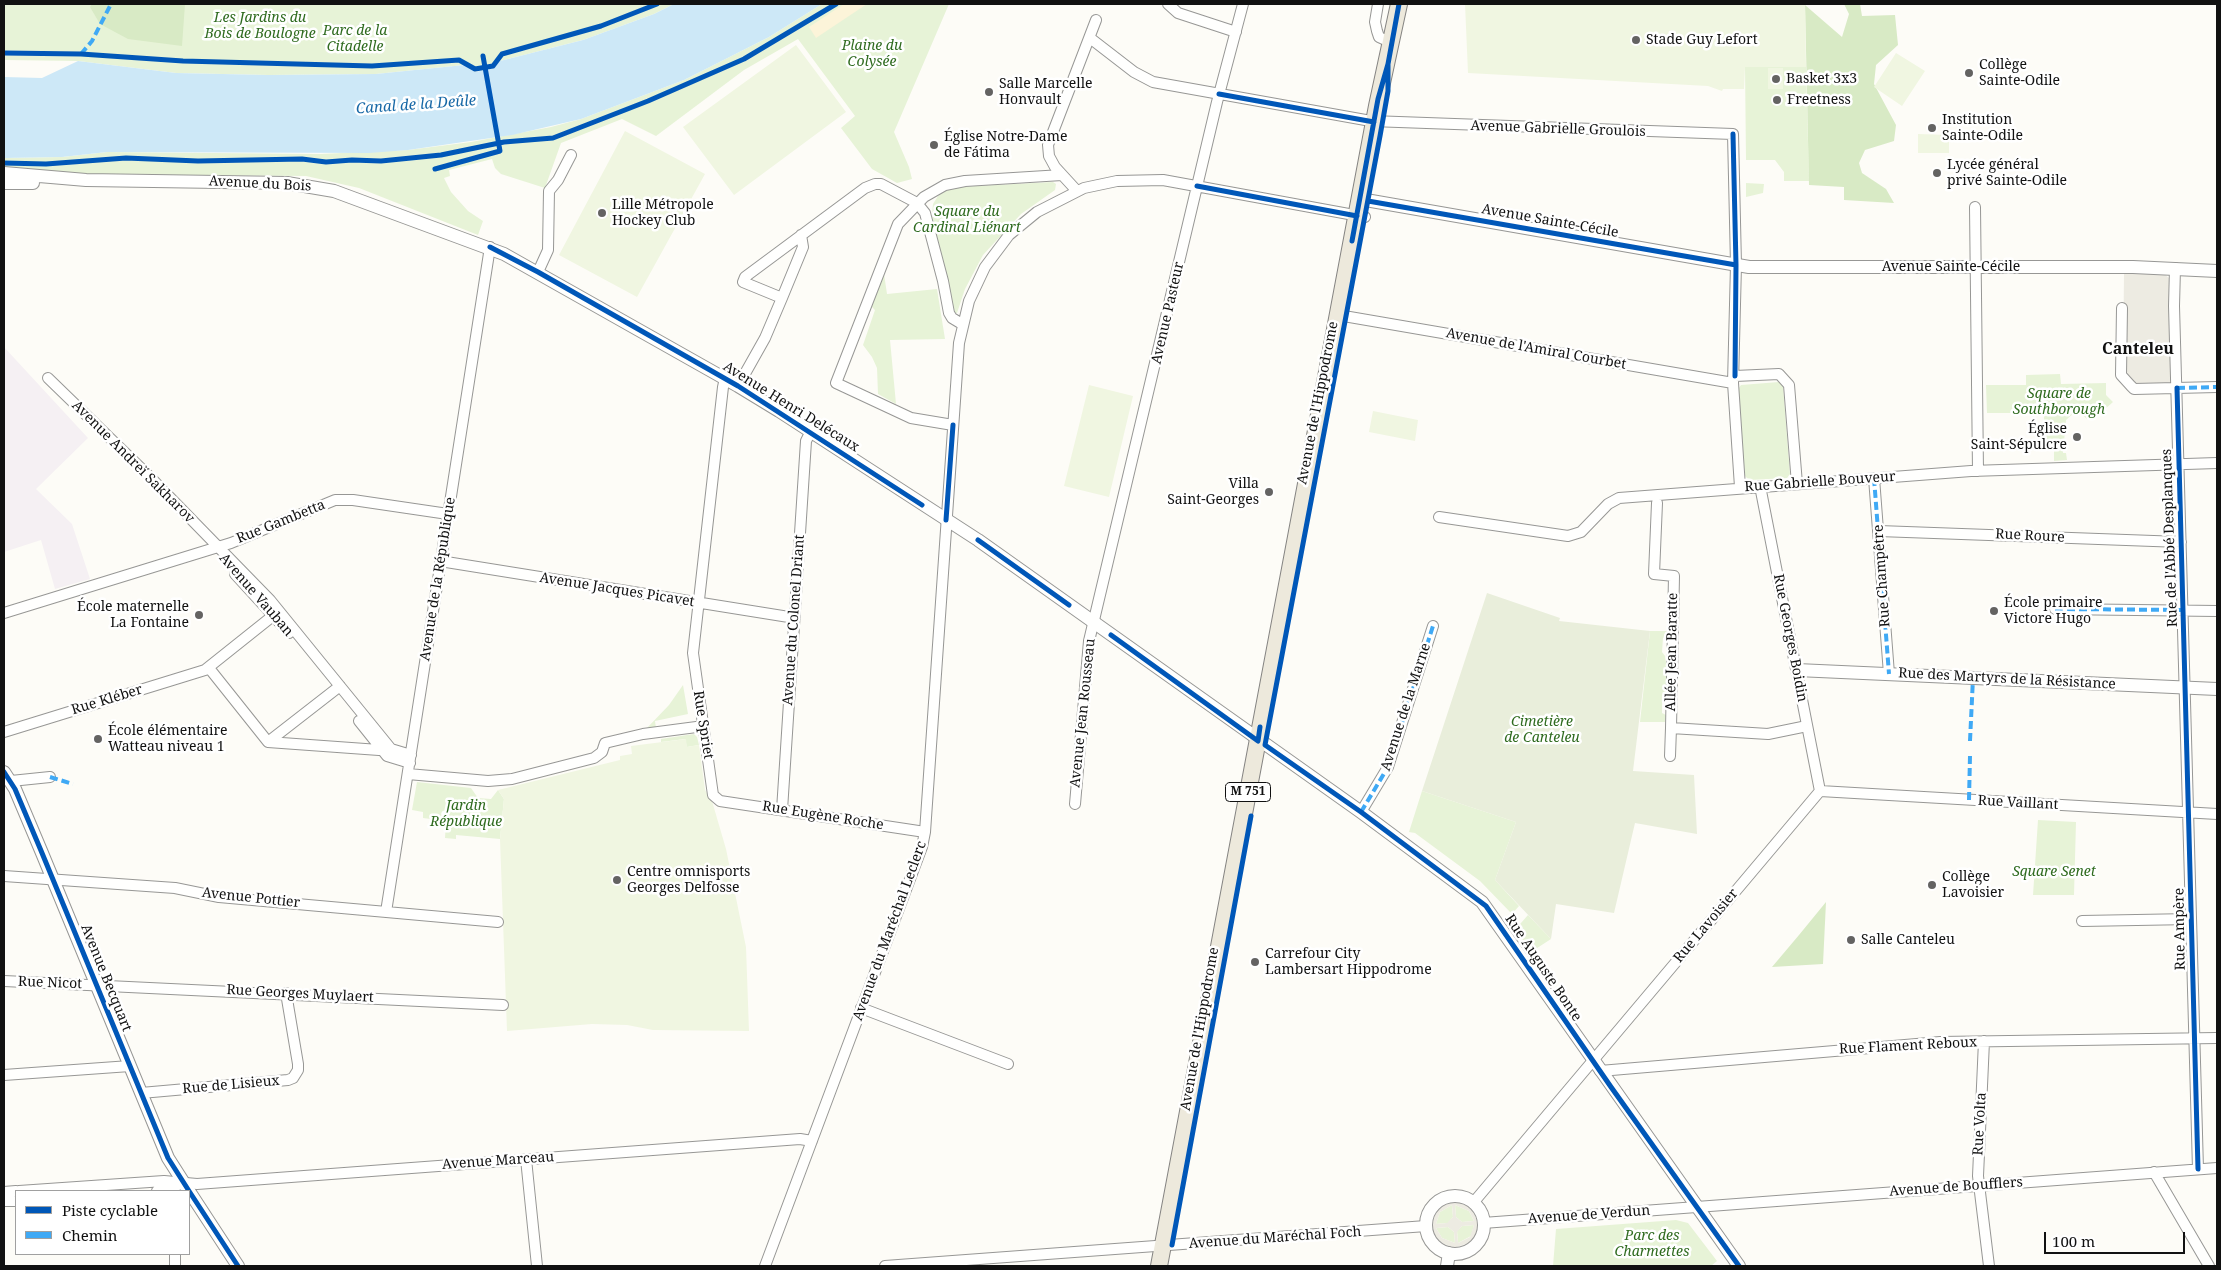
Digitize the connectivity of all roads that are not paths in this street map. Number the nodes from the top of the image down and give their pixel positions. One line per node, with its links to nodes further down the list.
1 (1168, 4): 6 (street)
2 (1243, 4): 6 (street, Avenue Pasteur)
3 (1378, 4): 8 (street)
4 (1399, 4): 8 (main road, Avenue de l'Hippodrome / M 751)
5 (1096, 20): 7 (street)
6 (1236, 32): 9 (street, Avenue Pasteur)
7 (1090, 38): 9 (street, Avenue Gabrielle Groulois); 13 (street)
8 (1392, 43): 10 (main road, Avenue de l'Hippodrome / M 751)
9 (1219, 94): 10 (street, Avenue Gabrielle Groulois); 16 (street, Avenue Pasteur)
10 (1378, 122): 18 (main road, Avenue de l'Hippodrome / M 751); 24 (street, Avenue Gabrielle Groulois)
11 (571, 155): 28 (street)
12 (4, 173): 14 (street, Avenue du Bois)
13 (1062, 175): 17 (street); 19 (street)
14 (110, 181): 15 (street, Avenue du Bois); 23 (street, Avenue du Bois)
15 (4, 183)
16 (1197, 186): 17 (street, Avenue du Maréchal Leclerc); 21 (street, Avenue du Maréchal Leclerc); 63 (street, Avenue Pasteur)
17 (1077, 191): 32 (street, Avenue du Maréchal Leclerc)
18 (1364, 200): 21 (main road, Avenue de l'Hippodrome / M 751); 24 (street, Avenue Sainte-Cécile)
19 (917, 203): 22 (street); 32 (street); 39 (street)
20 (1975, 206): 25 (street)
21 (1361, 217): 31 (main road, Avenue de l'Hippodrome / M 751)
22 (800, 234): 29 (street); 29 (street)
23 (490, 247): 28 (street, Avenue Henri Delécaux); 49 (street, Avenue de la République)
24 (1736, 265): 25 (street, Avenue Sainte-Cécile); 35 (street)
25 (1975, 267): 26 (street, Avenue Sainte-Cécile); 43 (street)
26 (2175, 268): 27 (street, Avenue Sainte-Cécile); 38 (street, Rue de l'Abbé Desplanques)
27 (2217, 271)
28 (538, 272): 34 (street, Avenue Henri Delécaux)
29 (782, 298): 36 (street)
30 (2122, 308): 38 (street)
31 (1342, 315): 35 (street, Avenue de l'Amiral Courbet); 76 (main road, Avenue de l'Hippodrome / M 751)
32 (962, 324): 39 (street, Avenue du Maréchal Leclerc)
33 (48, 378): 54 (street, Avenue Andreï Sakharov)
34 (726, 378): 36 (street, Avenue Henri Delécaux); 56 (street, Rue Spriet)
35 (1734, 380): 45 (street, Avenue de l'Amiral Courbet); 47 (street)
36 (738, 386): 40 (street, Avenue Henri Delécaux)
37 (2217, 387): 38 (street)
38 (2177, 388): 42 (street, Rue de l'Abbé Desplanques)
39 (953, 425): 51 (street, Avenue du Maréchal Leclerc)
40 (811, 431): 51 (street, Avenue Henri Delécaux); 62 (street, Avenue du Colonel Driant)
41 (2217, 463): 42 (street, Rue Gabrielle Bouveur)
42 (2179, 464): 43 (street, Rue Gabrielle Bouveur); 53 (street, Rue de l'Abbé Desplanques)
43 (1978, 471): 44 (street, Rue Gabrielle Bouveur)
44 (1874, 478): 45 (street, Rue Gabrielle Bouveur); 52 (street, Rue Champêtre)
45 (1797, 484): 46 (street, Rue Gabrielle Bouveur)
46 (1760, 486): 47 (street, Rue Gabrielle Bouveur); 66 (street, Rue Georges Boidin)
47 (1740, 487): 50 (street, Rue Gabrielle Bouveur)
48 (1657, 504): 73 (street, Allée Jean Baratte)
49 (448, 514): 54 (street, Rue Gambetta); 55 (street, Avenue de la République)
50 (1439, 517)
51 (946, 520): 63 (street, Avenue Henri Delécaux); 89 (street, Avenue du Maréchal Leclerc)
52 (1879, 531): 53 (street, Rue Roure); 67 (street, Rue Champêtre)
53 (2181, 542): 58 (street, Rue de l'Abbé Desplanques)
54 (216, 547): 60 (street, Rue Gambetta); 61 (street, Avenue Vauban)
55 (440, 561): 56 (street, Avenue Jacques Picavet); 79 (street, Avenue de la République)
56 (698, 603): 62 (street, Avenue Jacques Picavet); 71 (street, Rue Spriet)
57 (2055, 609): 58 (street)
58 (2184, 610): 59 (street); 69 (street, Rue de l'Abbé Desplanques)
59 (2217, 611)
60 (4, 612)
61 (277, 613): 65 (street); 68 (street, Avenue Vauban)
62 (794, 618): 85 (street, Avenue du Colonel Driant)
63 (1093, 622): 76 (street, Avenue Henri Delécaux); 84 (street, Avenue Jean Rousseau)
64 (1433, 626): 86 (street, Avenue de la Marne)
65 (209, 668): 74 (street, Rue Kléber); 75 (street)
66 (1797, 670): 67 (street, Rue des Martyrs de la Résistance); 72 (street, Rue Georges Boidin)
67 (1889, 674): 69 (street, Rue des Martyrs de la Résistance)
68 (337, 688): 75 (street); 77 (street, Avenue Vauban)
69 (2186, 688): 70 (street, Rue des Martyrs de la Résistance); 87 (street, Rue Ampère)
70 (2217, 689)
71 (704, 726): 79 (street, Avenue Vauban); 83 (street, Rue Spriet)
72 (1807, 726): 73 (street, Allée Jean Baratte); 82 (street, Rue Georges Boidin)
73 (1671, 728): 78 (street, Allée Jean Baratte)
74 (4, 732)
75 (268, 742): 77 (street)
76 (1261, 743): 86 (street, Rue Auguste Bonte); 123 (main road, Avenue de l'Hippodrome / M 751)
77 (384, 746): 79 (street, Avenue Vauban)
78 (1670, 756)
79 (409, 764): 92 (street, Avenue de la République)
80 (7, 777): 81 (street); 91 (street, Avenue Becquart)
81 (50, 777)
82 (1820, 791): 87 (street, Rue Vaillant); 106 (street, Rue Lavoisier)
83 (720, 801): 85 (street, Rue Eugène Roche)
84 (1075, 804)
85 (782, 810): 89 (street, Rue Eugène Roche)
86 (1361, 812): 106 (street, Rue Auguste Bonte)
87 (2189, 813): 88 (street, Rue Vaillant); 93 (street, Rue Ampère)
88 (2217, 814)
89 (926, 832): 100 (street, Avenue du Maréchal Leclerc)
90 (4, 876): 91 (street, Avenue Pottier)
91 (52, 880): 92 (street, Avenue Pottier); 97 (street, Avenue Becquart)
92 (386, 912): 95 (street, Avenue Pottier)
93 (2192, 919): 94 (street); 101 (street, Rue Ampère)
94 (2082, 921)
95 (498, 922)
96 (4, 981): 97 (street, Rue Nicot)
97 (96, 985): 98 (street, Rue Georges Muylaert); 105 (street, Avenue Becquart)
98 (286, 993): 99 (street, Rue Georges Muylaert); 108 (street, Rue de Lisieux)
99 (503, 1005)
100 (861, 1008): 104 (street); 109 (street, Avenue du Maréchal Leclerc)
101 (2194, 1038): 102 (street, Rue Flament Reboux); 103 (street, Rue Flament Reboux); 112 (street, Rue Ampère)
102 (2217, 1038)
103 (1984, 1042): 106 (street, Rue Flament Reboux); 114 (street, Rue Volta)
104 (1008, 1064)
105 (130, 1066): 107 (street); 108 (street, Avenue Becquart)
106 (1596, 1066): 119 (street, Rue Lavoisier); 120 (street, Rue Auguste Bonte)
107 (4, 1075)
108 (141, 1093): 115 (street, Avenue Becquart)
109 (812, 1141): 110 (street, Avenue Marceau); 127 (street, Avenue du Maréchal Leclerc)
110 (526, 1159): 115 (street, Avenue Marceau); 126 (street)
111 (2217, 1168): 112 (street, Avenue de Boufflers)
112 (2198, 1169): 113 (street, Avenue de Boufflers)
113 (2154, 1172): 114 (street, Avenue de Boufflers); 134 (street)
114 (1979, 1185): 120 (street, Avenue de Boufflers); 133 (street, Rue Volta)
115 (185, 1189): 116 (street); 117 (street)
116 (33, 1190)
117 (171, 1190)
118 (190, 1196): 125 (street, Avenue Becquart)
119 (1473, 1203): 121 (street); 122 (street)
120 (1696, 1206): 121 (street, Avenue de Verdun); 132 (street, Rue Auguste Bonte)
121 (1483, 1223): 124 (street)
122 (1426, 1226): 123 (street, Avenue du Maréchal Foch); 124 (street)
123 (1168, 1246): 128 (street, Avenue du Maréchal Foch); 129 (main road, Avenue de l'Hippodrome / M 751); 130 (main road, Avenue de l'Hippodrome / M 751)
124 (1449, 1253): 131 (street)
125 (238, 1266)
126 (537, 1266)
127 (765, 1266)
128 (886, 1266)
129 (1159, 1266)
130 (1168, 1266)
131 (1447, 1266)
132 (1738, 1266)
133 (1988, 1266)
134 (2209, 1266)

